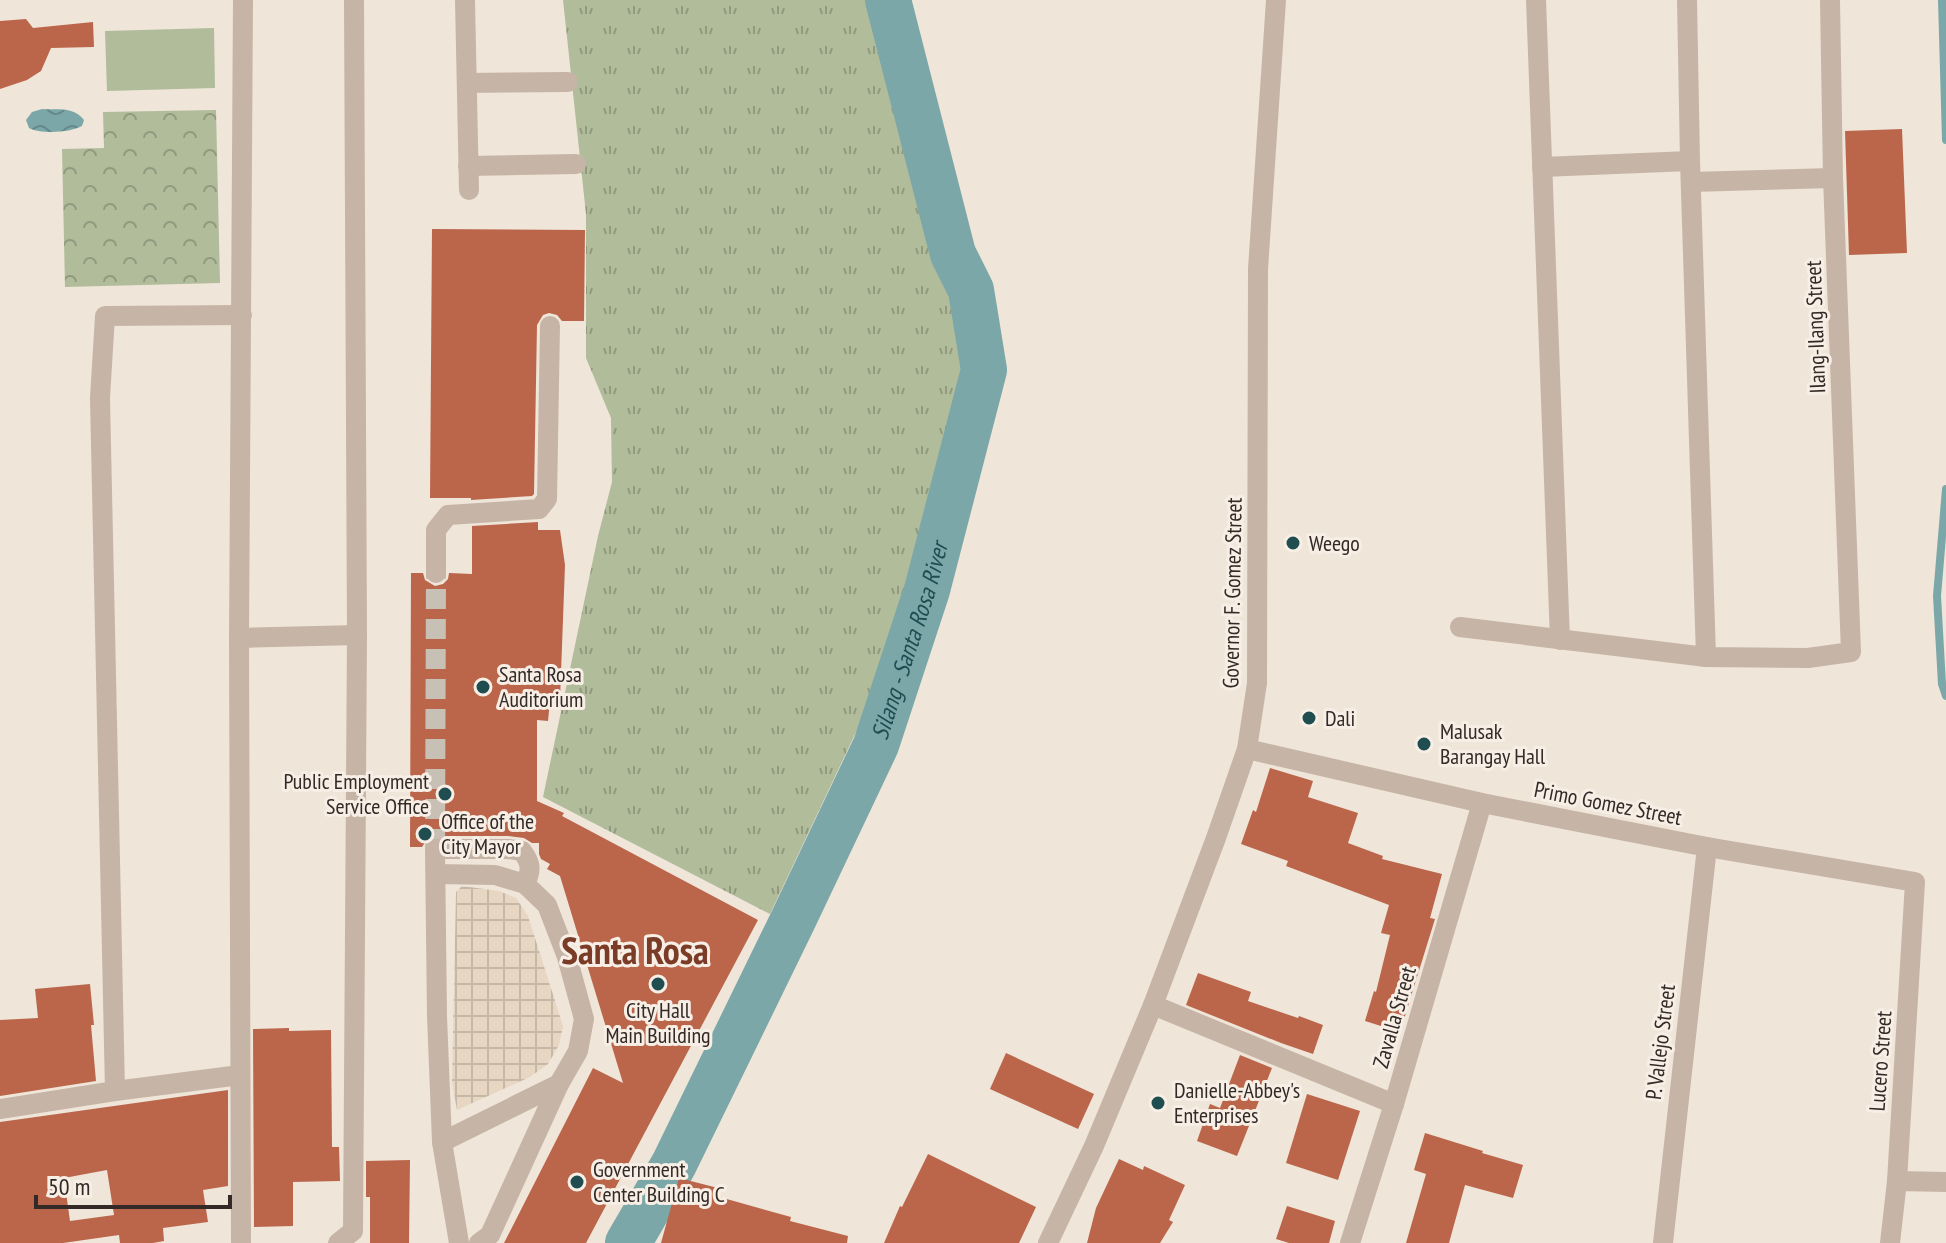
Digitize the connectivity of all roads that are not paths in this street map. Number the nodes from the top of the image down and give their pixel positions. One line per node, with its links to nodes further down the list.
1 (243, 0): 17 (street)
2 (354, 0): 21 (street)
3 (465, 0): 9 (street)
4 (1276, 0): 25 (street, Governor F. Gomez Street)
5 (1536, 0): 13 (street)
6 (1687, 0): 10 (street)
7 (1830, 0): 14 (street, Ilang-Ilang Street)
8 (568, 82): 9 (street)
9 (467, 83): 12 (street)
10 (1690, 161): 13 (street); 15 (street)
11 (576, 164): 12 (street)
12 (468, 166): 16 (street)
13 (1542, 167): 23 (street)
14 (1833, 178): 15 (street); 24 (street, Ilang-Ilang Street)
15 (1691, 182): 24 (street)
16 (469, 190)
17 (242, 315): 22 (street); 34 (street)
18 (550, 326): 19 (street)
19 (436, 573)
20 (1460, 627): 23 (street)
21 (357, 635): 22 (street); 41 (street)
22 (239, 638): 32 (street)
23 (1560, 640): 24 (street)
24 (1706, 657)
25 (1247, 749): 26 (street, Primo Gomez Street); 31 (street, Governor F. Gomez Street)
26 (1482, 803): 27 (street, Primo Gomez Street); 35 (street, Zavalla Street)
27 (1707, 847): 29 (street, Primo Gomez Street); 46 (street, P. Vallejo Street)
28 (436, 874): 30 (street); 30 (street); 37 (street)
29 (1915, 882): 38 (street, Lucero Street)
30 (525, 884): 33 (street)
31 (1153, 1005): 35 (street); 44 (street, Governor F. Gomez Street)
32 (240, 1075): 34 (street); 40 (street)
33 (559, 1084): 37 (street); 43 (street)
34 (115, 1091): 36 (street)
35 (1394, 1104): 45 (street, Zavalla Street)
36 (0, 1109)
37 (442, 1142): 42 (street)
38 (1897, 1181): 39 (street); 47 (street, Lucero Street)
39 (1946, 1182)
40 (241, 1243)
41 (338, 1243)
42 (459, 1243)
43 (479, 1243)
44 (1048, 1243)
45 (1350, 1243)
46 (1663, 1243)
47 (1890, 1243)

